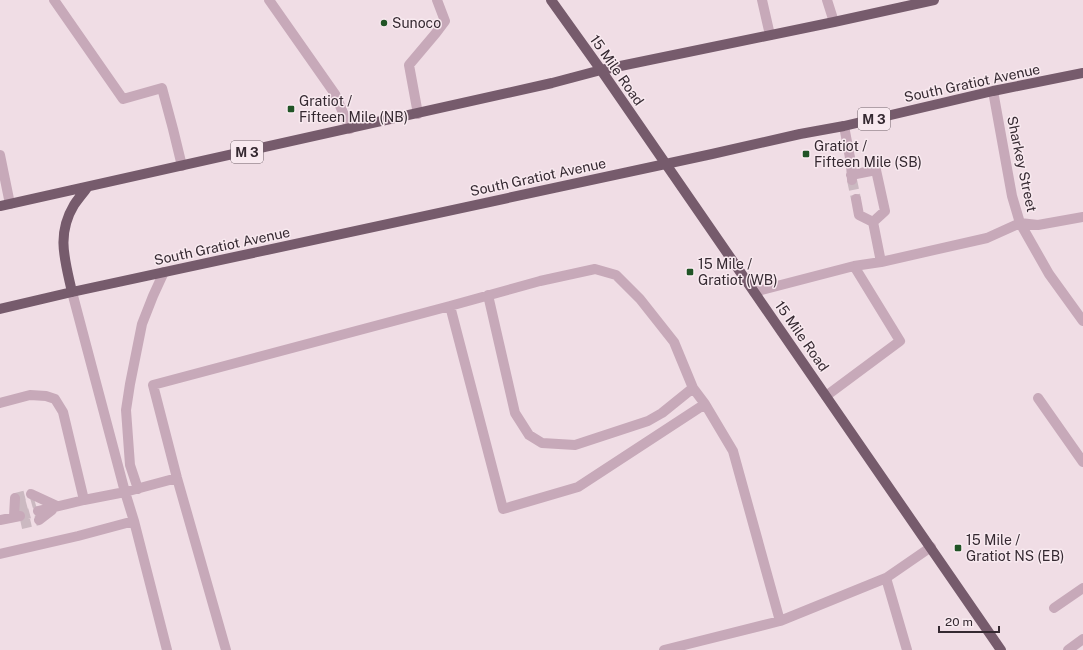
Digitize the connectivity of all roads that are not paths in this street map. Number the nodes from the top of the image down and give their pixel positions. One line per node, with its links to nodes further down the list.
1 (54, 0): 18 (street)
2 (270, 0): 15 (street)
3 (437, 0): 13 (street)
4 (551, 0): 10 (main road, 15 Mile Road)
5 (762, 0): 9 (street)
6 (827, 0): 8 (street)
7 (934, 0): 8 (main road, M 3)
8 (834, 22): 9 (main road, M 3)
9 (770, 35): 10 (main road, M 3)
10 (601, 70): 13 (main road, M 3); 17 (main road, 15 Mile Road)
11 (1083, 73): 12 (main road, South Gratiot Avenue / M 3)
12 (993, 91): 14 (main road, South Gratiot Avenue / M 3); 24 (street, Sharkey Street)
13 (418, 114): 15 (main road, M 3)
14 (844, 126): 17 (main road, South Gratiot Avenue / M 3); 23 (street)
15 (350, 129): 18 (main road, M 3)
16 (0, 155): 21 (street)
17 (665, 163): 27 (main road, South Gratiot Avenue / M 3); 29 (main road, 15 Mile Road)
18 (182, 166): 19 (main road, M 3)
19 (87, 188): 21 (main road, M 3); 28 (main road)
20 (856, 200): 23 (street)
21 (5, 205)
22 (1083, 217): 24 (street)
23 (873, 222): 25 (street)
24 (1020, 223): 25 (street); 33 (street, Sharkey Street)
25 (881, 262): 26 (street)
26 (854, 266): 29 (street); 35 (street)
27 (164, 272): 28 (main road, South Gratiot Avenue / M 3); 41 (street)
28 (72, 292): 32 (main road, South Gratiot Avenue / M 3); 42 (street)
29 (754, 292): 35 (main road, 15 Mile Road)
30 (488, 295): 31 (street); 34 (street); 34 (street)
31 (450, 306): 38 (street); 40 (street)
32 (0, 308)
33 (1083, 321)
34 (693, 388): 38 (street)
35 (826, 396): 48 (main road, 15 Mile Road)
36 (1038, 398): 39 (street)
37 (0, 403): 43 (street)
38 (705, 404): 53 (street)
39 (1083, 462)
40 (177, 478): 41 (street); 56 (street)
41 (138, 489): 42 (street)
42 (125, 492): 43 (street); 47 (street)
43 (84, 500): 44 (street)
44 (57, 506): 44 (street)
45 (18, 513): 46 (street)
46 (0, 520)
47 (134, 521): 49 (street); 55 (street)
48 (931, 547): 50 (street); 59 (main road, 15 Mile Road)
49 (0, 554)
50 (886, 578): 53 (street); 58 (street)
51 (1083, 588): 52 (street)
52 (1054, 608)
53 (780, 621): 57 (street)
54 (1083, 639): 60 (street)
55 (167, 650)
56 (226, 650)
57 (664, 650)
58 (907, 650)
59 (1001, 650)
60 (1068, 650)

